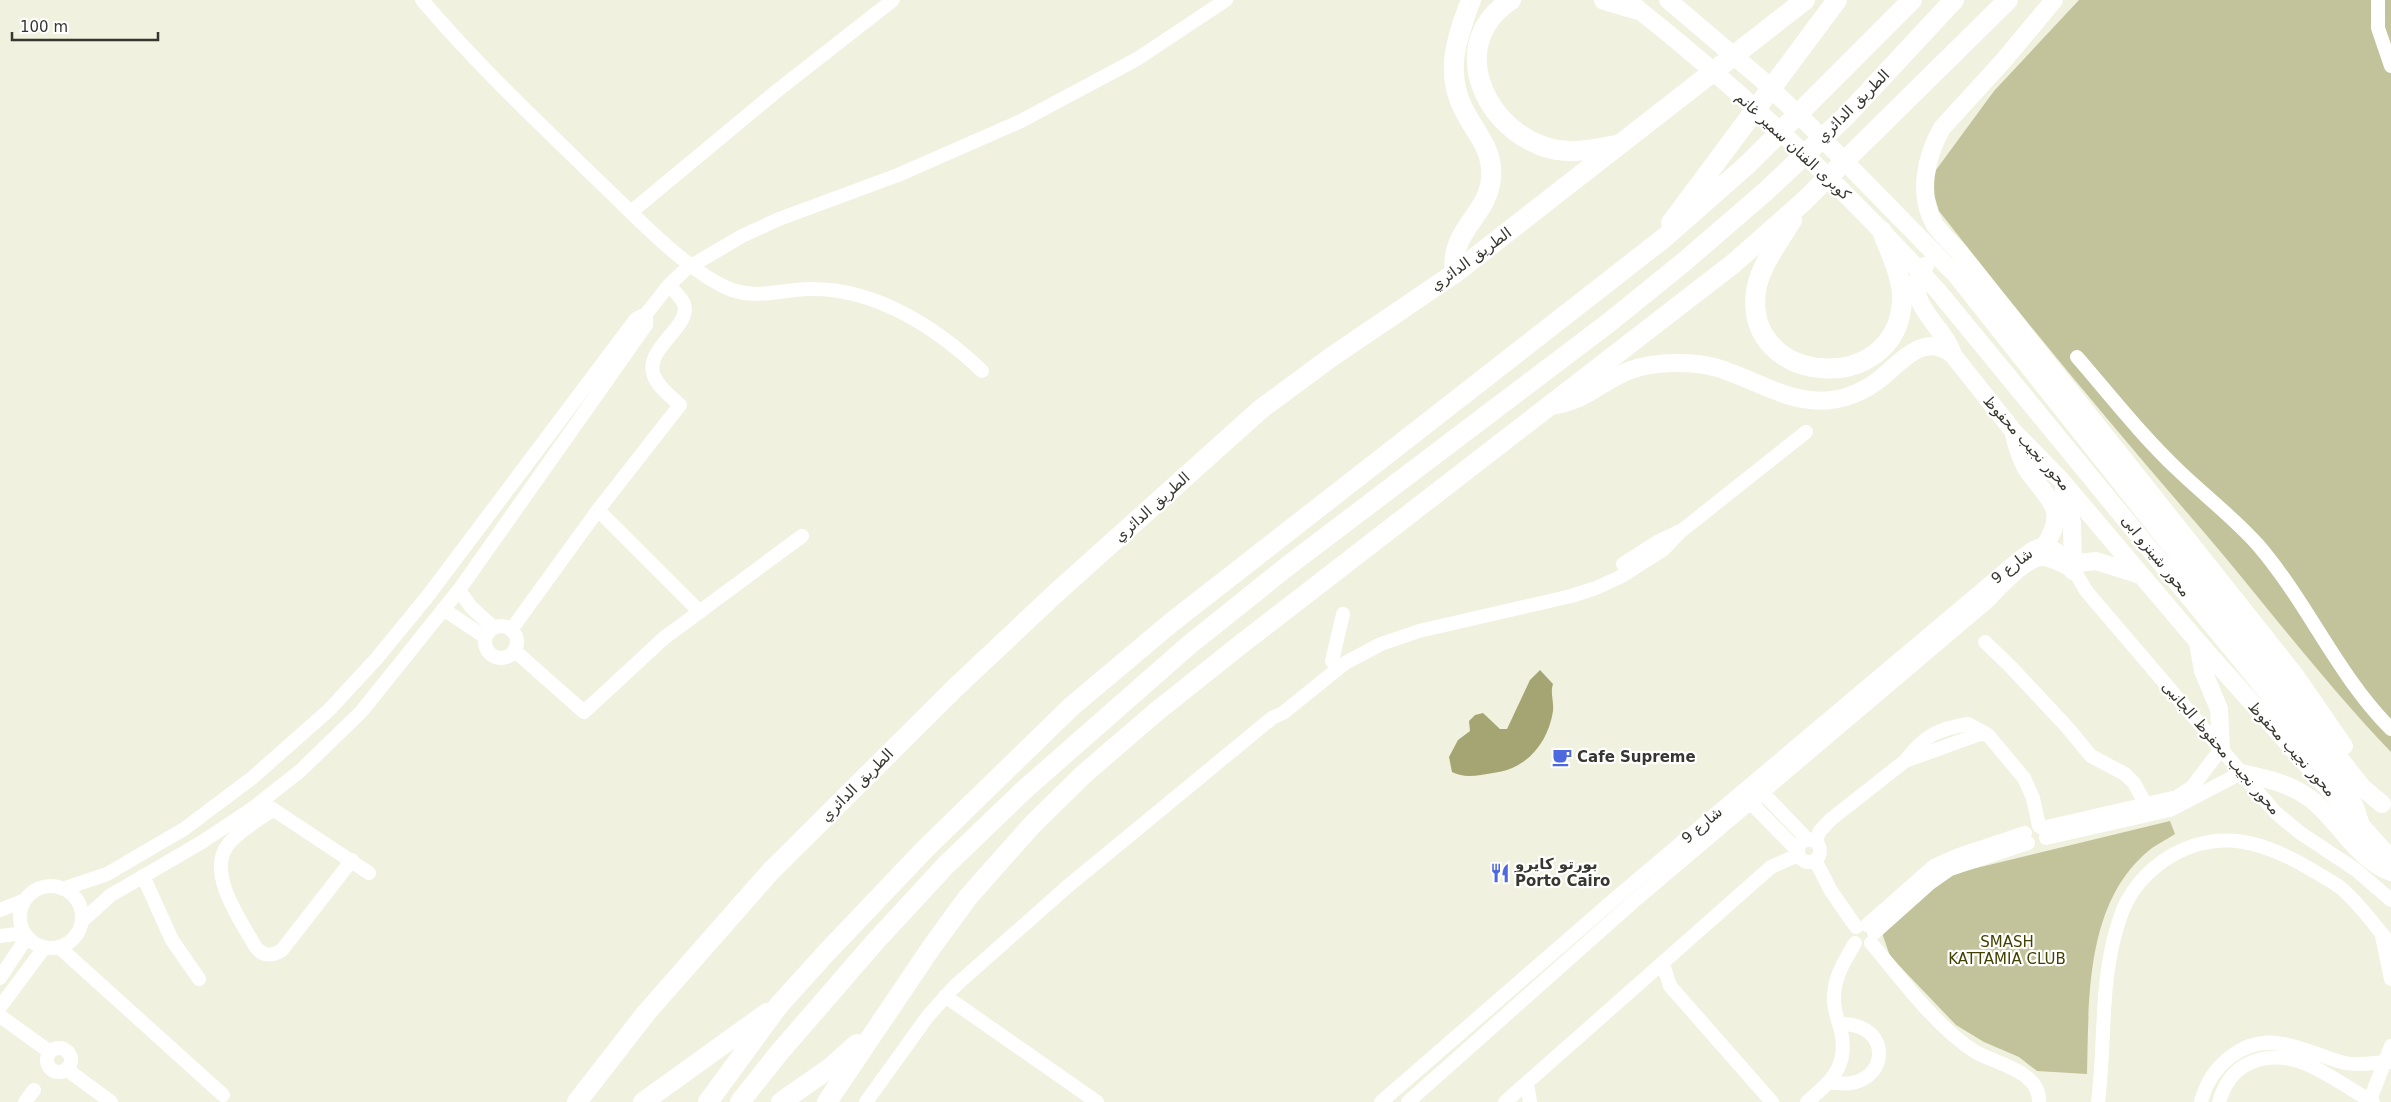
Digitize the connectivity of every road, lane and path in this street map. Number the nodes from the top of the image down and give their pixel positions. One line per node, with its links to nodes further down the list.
1 (422, 0): 20 (street)
2 (892, 0): 20 (street)
3 (1226, 0): 24 (street)
4 (1471, 0): 25 (highway)
5 (1511, 0): 18 (highway)
6 (1604, 0): 15 (highway)
7 (1668, 0): 26 (main road, كوبرى الفنان سمير غانم)
8 (1805, 0): 16 (highway, الطريق الدائري)
9 (1837, 0): 22 (highway)
10 (1912, 0): 22 (highway)
11 (1954, 0): 113 (highway, الطريق الدائري)
12 (2008, 0): 19 (highway)
13 (2054, 0): 23 (main road)
14 (2378, 0): 17 (street)
15 (1632, 5): 21 (main road, كوبرى الفنان سمير غانم)
16 (1788, 9): 18 (highway, الطريق الدائري)
17 (2391, 66)
18 (1620, 145): 25 (highway, الطريق الدائري)
19 (1802, 203): 21 (highway); 33 (highway)
20 (631, 212): 24 (street)
21 (1882, 231): 28 (main road, كوبرى الفنان سمير غانم)
22 (1664, 238): 94 (highway)
23 (1962, 254): 30 (main road, محور نجيب محفوظ); 61 (main road)
24 (691, 266): 27 (street); 32 (street)
25 (1455, 273): 110 (highway, الطريق الدائري)
26 (1956, 275): 61 (main road, محور شينزو ابى)
27 (669, 286): 29 (street); 37 (street)
28 (1938, 291): 62 (main road, محور شينزو ابى)
29 (646, 314): 43 (street); 72 (street)
30 (1953, 355): 33 (main road); 35 (main road, محور نجيب محفوظ)
31 (2077, 357): 54 (street)
32 (982, 371)
33 (1549, 406): 96 (highway)
34 (1806, 432): 40 (street)
35 (2014, 432): 36 (main road, محور نجيب محفوظ); 39 (main road)
36 (2060, 479): 41 (main road); 42 (main road, محور نجيب محفوظ)
37 (598, 510): 45 (street); 47 (street)
38 (802, 536): 45 (street)
39 (2045, 545): 41 (street, شارع 9); 73 (street, شارع 9)
40 (1628, 566): 52 (street); 53 (street)
41 (2073, 571): 42 (main road); 55 (street, محور نجيب محفوظ الجانبى); 57 (street, شارع 9)
42 (2141, 575): 50 (main road, محور نجيب محفوظ)
43 (459, 590): 44 (street); 48 (street)
44 (443, 608): 48 (street); 59 (street)
45 (700, 612): 51 (street)
46 (1343, 614): 52 (street)
47 (511, 630): 48 (street); 51 (street)
48 (490, 632): 51 (street)
49 (1985, 642): 60 (street)
50 (2198, 642): 55 (main road); 62 (main road, محور نجيب محفوظ)
51 (514, 651)
52 (1332, 661): 53 (street)
53 (1272, 718): 92 (street)
54 (2391, 729)
55 (2221, 749): 56 (street, محور نجيب محفوظ الجانبى); 60 (street)
56 (2241, 773): 63 (street); 69 (main road); 75 (street, محور نجيب محفوظ الجانبى)
57 (1762, 792): 58 (street, شارع 9); 64 (street)
58 (1750, 802): 65 (street); 76 (street, شارع 9)
59 (267, 805): 67 (street); 67 (street); 71 (street)
60 (2146, 805): 63 (street)
61 (2386, 809)
62 (2362, 828): 66 (main road, محور نجيب محفوظ)
63 (2042, 831): 64 (street); 79 (street)
64 (1812, 840): 65 (street); 68 (street)
65 (1798, 853): 68 (street); 86 (street)
66 (2391, 859)
67 (352, 860): 70 (street)
68 (1815, 860): 79 (street)
69 (2391, 872)
70 (369, 873)
71 (144, 876): 78 (street); 88 (street)
72 (63, 889): 74 (street); 78 (street)
73 (1624, 891): 76 (street); 98 (street, شارع 9)
74 (25, 900): 77 (street); 81 (street)
75 (2391, 900)
76 (1633, 902): 100 (street, شارع 9)
77 (0, 910)
78 (82, 921): 84 (street)
79 (1867, 932): 97 (street); 123 (street)
80 (2381, 933): 83 (street); 90 (street); 124 (street)
81 (25, 935): 82 (street); 85 (street); 87 (street)
82 (0, 936)
83 (2391, 945)
84 (59, 947): 85 (street); 105 (street)
85 (44, 948): 93 (street)
86 (1663, 964): 89 (street); 91 (street)
87 (0, 978)
88 (199, 979)
89 (1647, 979): 91 (street); 102 (street)
90 (2391, 979)
91 (1670, 986): 121 (street)
92 (945, 996): 116 (street); 117 (street)
93 (0, 1006)
94 (779, 1006): 111 (highway); 112 (highway)
95 (0, 1016): 109 (street)
96 (885, 1017): 114 (highway); 115 (highway)
97 (1839, 1024): 103 (street); 103 (street)
98 (1448, 1045): 100 (street); 118 (street, شارع 9)
99 (2391, 1046): 101 (street)
100 (1458, 1059): 119 (street, شارع 9)
101 (2387, 1062): 107 (street); 125 (street)
102 (1527, 1082): 106 (street); 120 (street)
103 (1830, 1082): 122 (street)
104 (34, 1090): 108 (street)
105 (223, 1095)
106 (1511, 1101)
107 (2371, 1101): 126 (street)
108 (25, 1102)
109 (111, 1102)
110 (577, 1102)
111 (643, 1102)
112 (708, 1102)
113 (740, 1102)
114 (781, 1102)
115 (827, 1102)
116 (866, 1102)
117 (1096, 1102)
118 (1382, 1102)
119 (1408, 1102)
120 (1530, 1102)
121 (1772, 1102)
122 (1807, 1102)
123 (2039, 1102)
124 (2098, 1102)
125 (2200, 1102)
126 (2219, 1102)

